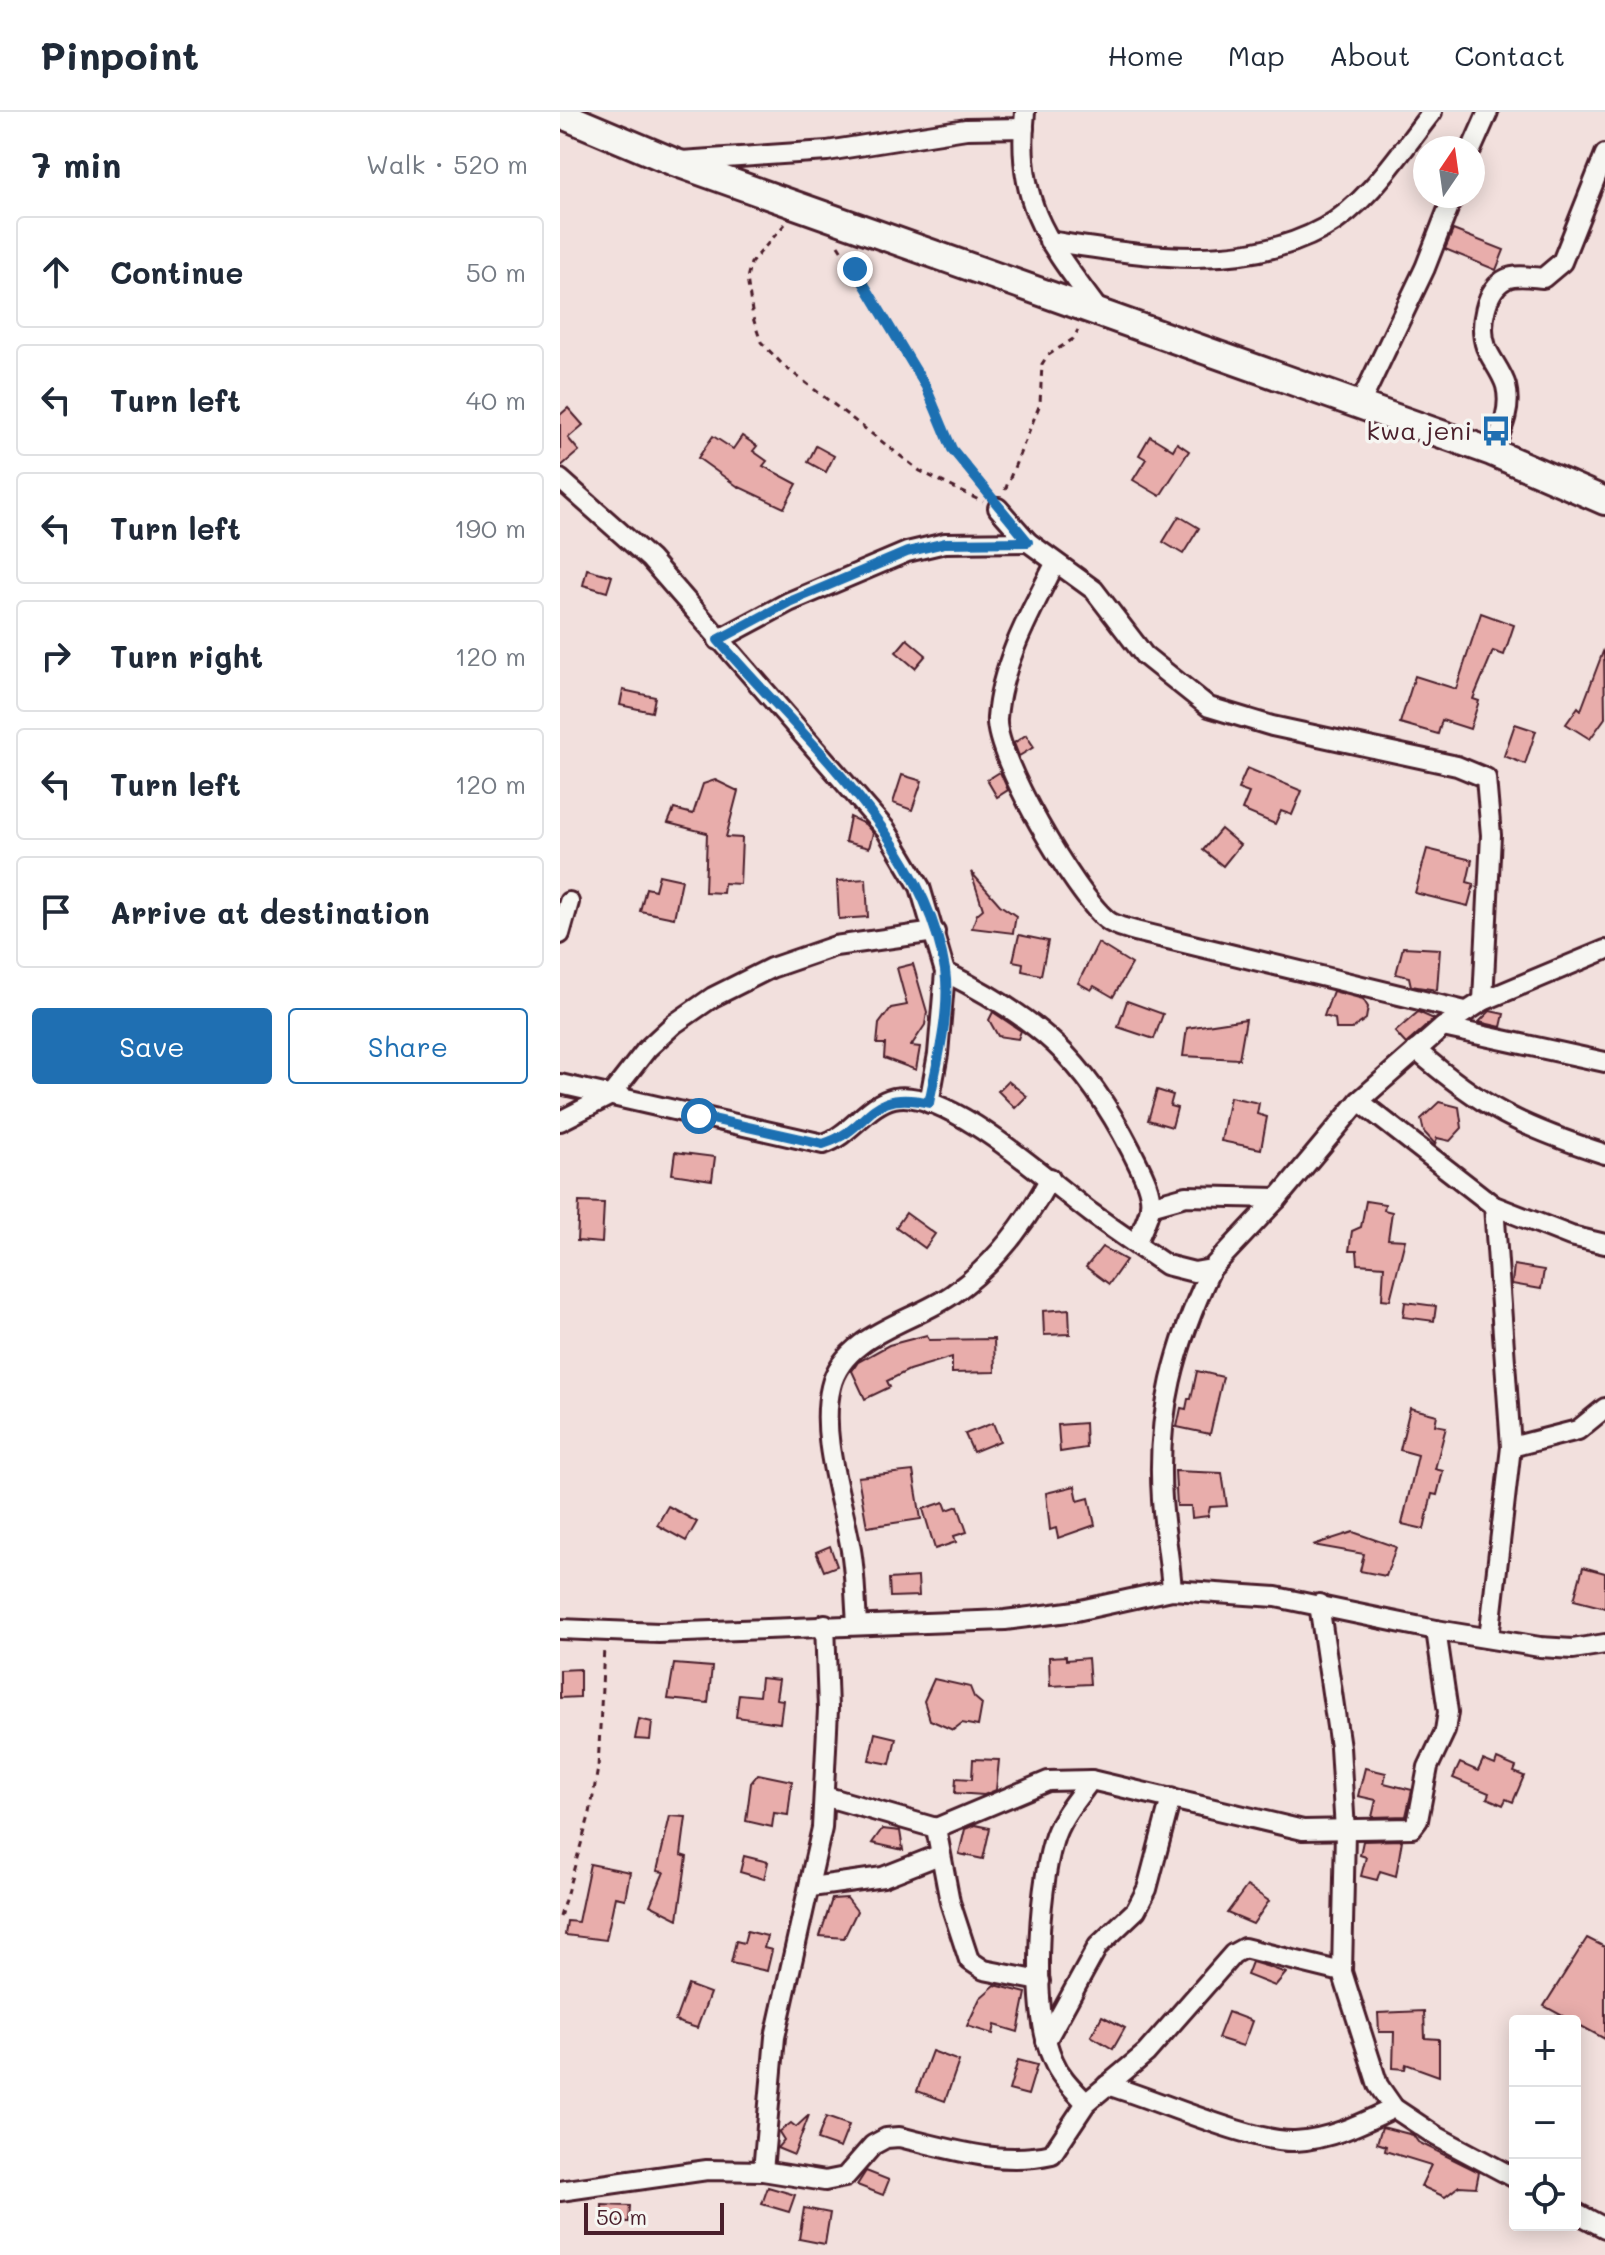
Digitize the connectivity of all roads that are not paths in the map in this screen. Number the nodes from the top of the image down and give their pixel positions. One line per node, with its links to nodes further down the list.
1 (1432, 112): 9 (street)
2 (1488, 112): 5 (street)
3 (561, 113): 7 (street)
4 (1024, 120): 7 (street); 9 (street)
5 (1477, 136)
6 (1605, 154): 12 (street)
7 (674, 162): 10 (street)
8 (1448, 208): 11 (street)
9 (1049, 241): 10 (street)
10 (1090, 308): 11 (street)
11 (1360, 404): 12 (street)
12 (1492, 452): 14 (street)
13 (560, 479): 18 (street)
14 (1605, 501)
15 (998, 508): 16 (street)
16 (1028, 542): 17 (street); 18 (street)
17 (1055, 564): 24 (street); 25 (street)
18 (718, 640): 20 (street)
19 (569, 902): 21 (street)
20 (935, 932): 23 (street); 30 (street)
21 (560, 934)
22 (1605, 950): 24 (street)
23 (945, 972): 32 (street); 37 (street)
24 (1483, 1001): 25 (street)
25 (1465, 1011): 26 (street)
26 (1443, 1027): 27 (street); 28 (street)
27 (1416, 1050): 31 (street); 34 (street)
28 (1605, 1062)
29 (560, 1084): 30 (street)
30 (611, 1095): 32 (street); 33 (street)
31 (1359, 1101): 36 (street); 38 (street)
32 (929, 1103): 35 (street)
33 (560, 1121)
34 (1605, 1154)
35 (1050, 1178): 39 (street); 46 (street)
36 (1278, 1198): 37 (street); 41 (street)
37 (1150, 1206): 39 (street)
38 (1494, 1206): 40 (street); 43 (street)
39 (1137, 1242): 41 (street)
40 (1604, 1242)
41 (1211, 1269): 44 (street)
42 (1605, 1408): 43 (street)
43 (1511, 1447): 50 (street)
44 (1172, 1590): 45 (street); 46 (street)
45 (1319, 1604): 49 (street); 56 (street)
46 (857, 1623): 47 (street)
47 (825, 1624): 48 (street); 53 (street)
48 (560, 1629)
49 (1436, 1630): 50 (street); 56 (street)
50 (1489, 1638): 51 (street)
51 (1605, 1644)
52 (1091, 1780): 54 (street); 55 (street); 60 (street)
53 (824, 1796): 55 (street); 58 (street)
54 (1171, 1798): 56 (street); 61 (street)
55 (936, 1828): 57 (street)
56 (1345, 1831): 59 (street)
57 (939, 1855): 58 (street); 60 (street)
58 (811, 1887): 65 (street)
59 (1342, 1972): 62 (street); 64 (street)
60 (1040, 1981): 61 (street)
61 (1046, 2041): 63 (street)
62 (1107, 2085): 63 (street); 64 (street)
63 (1086, 2103): 65 (street)
64 (1394, 2108): 66 (street)
65 (763, 2171): 67 (street)
66 (1509, 2175)
67 (560, 2191)
68 (1581, 2215): 69 (street)
69 (1605, 2228)

